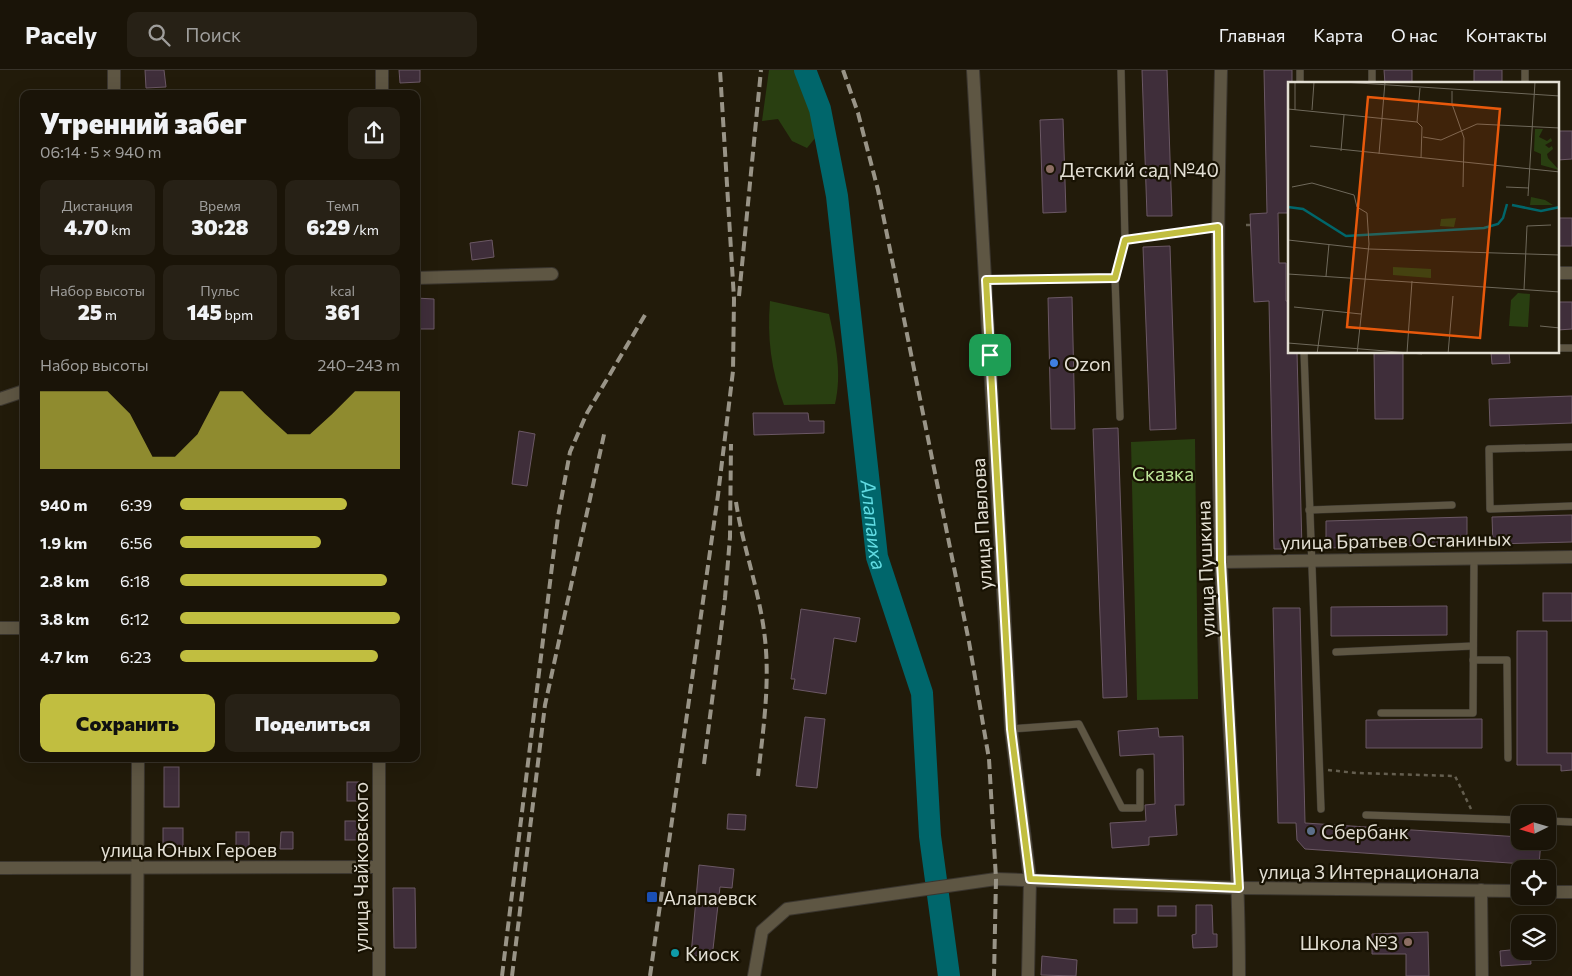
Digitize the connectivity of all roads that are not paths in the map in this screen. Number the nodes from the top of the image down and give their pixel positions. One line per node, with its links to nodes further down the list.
1 (114, 70): 6 (street)
2 (382, 70): 7 (street)
3 (973, 70): 13 (street, улица Павлова)
4 (1121, 70): 9 (lane)
5 (1221, 70): 8 (street, улица Пушкина)
6 (114, 90)
7 (382, 90)
8 (1218, 227): 9 (lane); 25 (street, улица Пушкина)
9 (1125, 240): 12 (lane)
10 (552, 274): 11 (street)
11 (420, 278)
12 (1115, 278): 13 (lane); 17 (lane)
13 (986, 280): 32 (street, улица Павлова)
14 (1304, 354): 21 (lane)
15 (20, 392): 16 (street)
16 (0, 400)
17 (1120, 417)
18 (1572, 447): 20 (lane)
19 (1452, 505): 21 (lane)
20 (1572, 506)
21 (1309, 510): 24 (lane)
22 (1572, 557): 23 (street, улица Братьев Останиных)
23 (1474, 558): 24 (street, улица Братьев Останиных); 28 (lane)
24 (1310, 560): 25 (street, улица Братьев Останиных); 37 (lane)
25 (1221, 562): 46 (street, улица Пушкина)
26 (0, 628): 27 (street)
27 (20, 628)
28 (1474, 646): 29 (lane); 30 (lane)
29 (1336, 652)
30 (1473, 660): 31 (lane); 33 (lane)
31 (1381, 713)
32 (1011, 729): 36 (lane); 45 (street, улица Павлова)
33 (1508, 758)
34 (138, 762): 44 (street)
35 (379, 762): 42 (street, улица Чайковского)
36 (1140, 772)
37 (1321, 809)
38 (1366, 815): 39 (lane)
39 (1511, 820)
40 (1556, 821): 41 (lane)
41 (1572, 822)
42 (378, 867): 44 (street, улица Юных Героев); 52 (street, улица Чайковского)
43 (0, 868): 44 (street, улица Юных Героев)
44 (137, 868): 51 (street)
45 (1030, 879): 46 (street, улица 3 Интернационала); 53 (street, улица 3 Интернационала); 54 (street, улица Павлова)
46 (1239, 888): 47 (street, улица 3 Интернационала); 55 (street, улица Пушкина)
47 (1481, 890): 48 (street, улица 3 Интернационала); 56 (street)
48 (1511, 891)
49 (1556, 892): 50 (street)
50 (1572, 892)
51 (137, 976)
52 (379, 976)
53 (754, 976)
54 (1028, 976)
55 (1239, 976)
56 (1482, 976)

